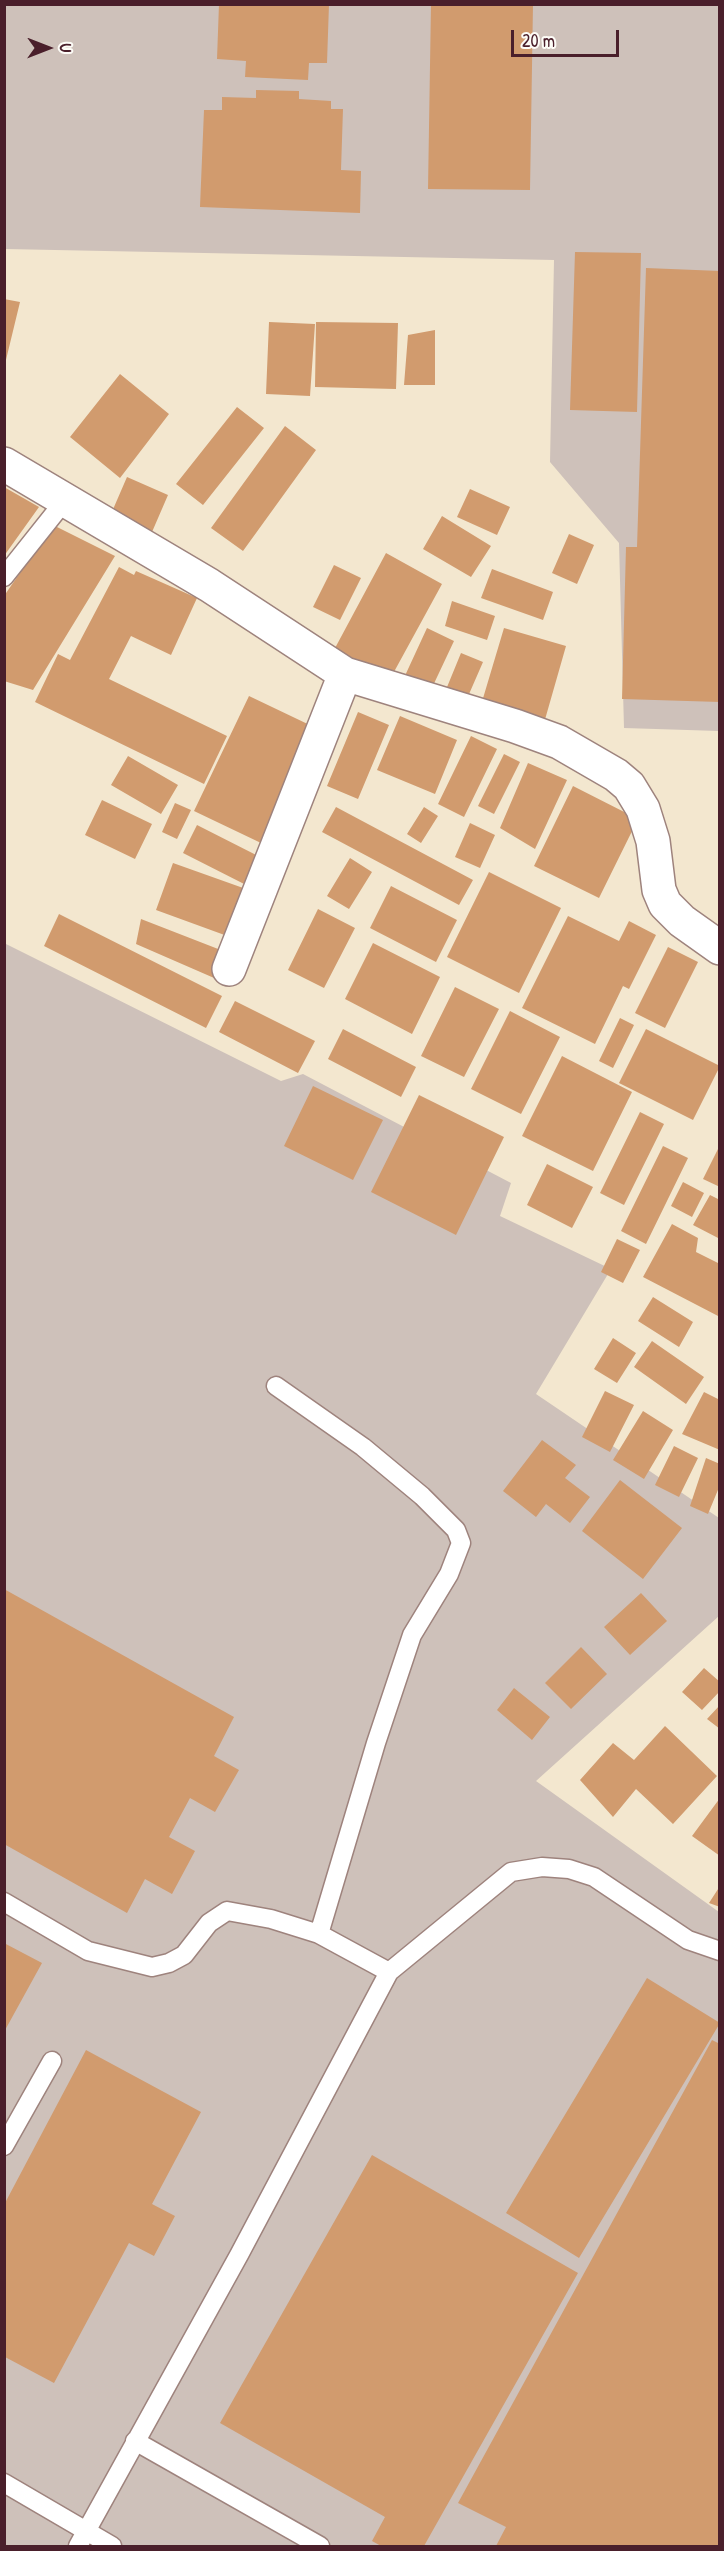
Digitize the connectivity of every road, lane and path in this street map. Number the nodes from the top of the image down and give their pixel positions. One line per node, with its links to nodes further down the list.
1 (4, 464): 2 (street)
2 (66, 500): 3 (lane); 4 (street)
3 (4, 577)
4 (345, 674): 5 (street); 6 (street)
5 (720, 948)
6 (229, 969)
7 (276, 1386): 9 (lane)
8 (4, 1902): 9 (lane)
9 (319, 1934): 11 (lane)
10 (720, 1951): 11 (lane)
11 (389, 1972): 14 (lane)
12 (52, 2061): 13 (lane)
13 (4, 2146)
14 (135, 2442): 16 (lane); 19 (lane)
15 (4, 2483): 16 (lane)
16 (87, 2530): 17 (lane); 18 (lane)
17 (78, 2547)
18 (112, 2547)
19 (320, 2547)

